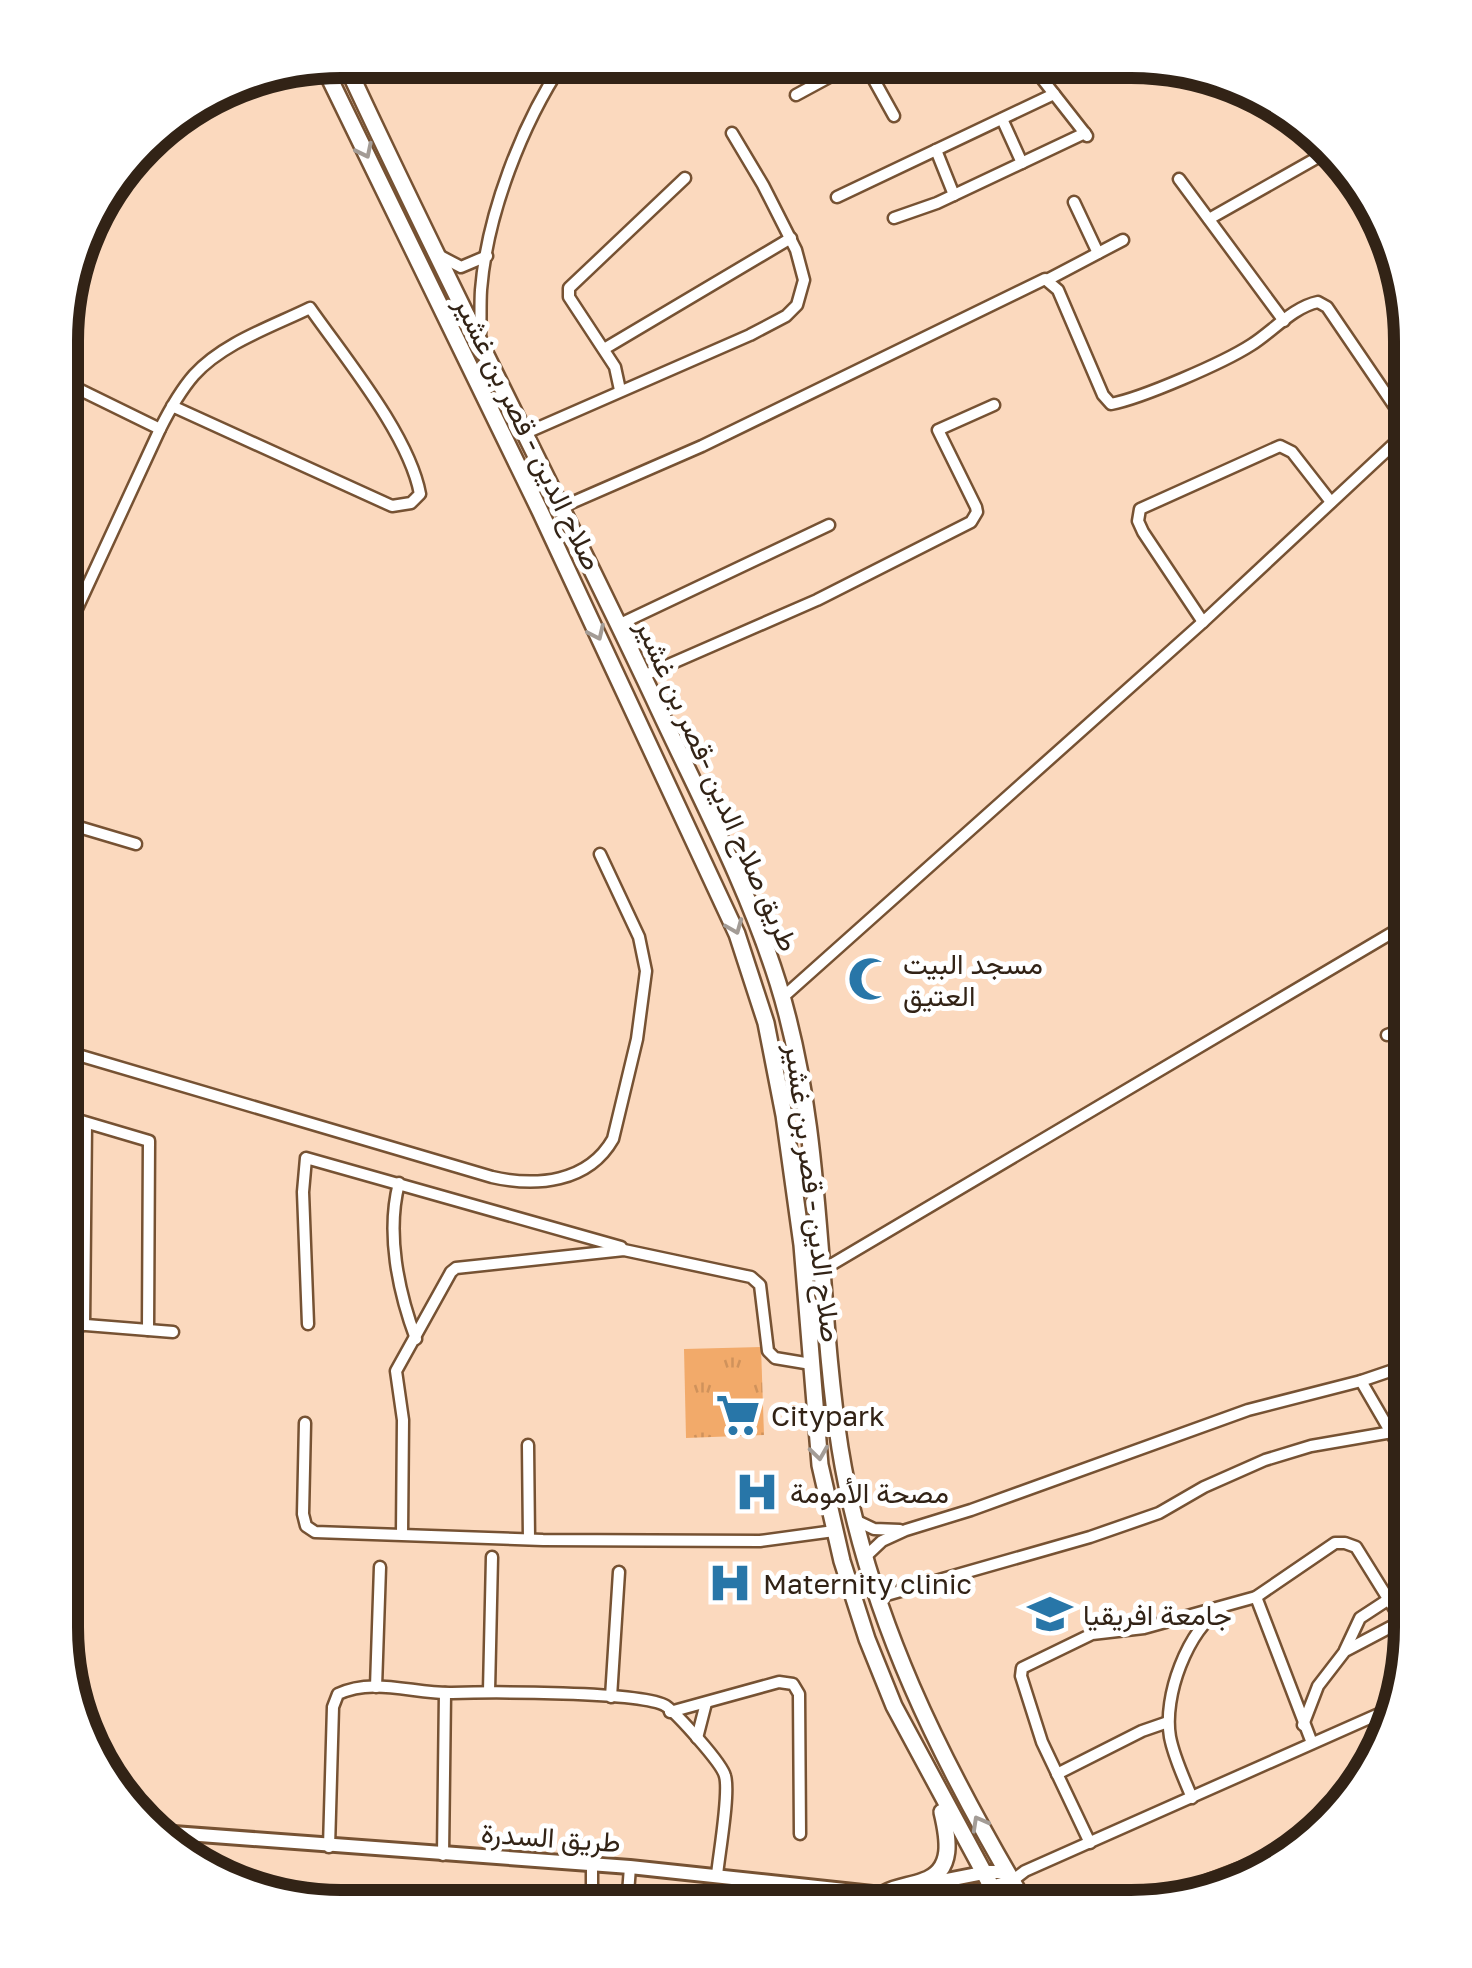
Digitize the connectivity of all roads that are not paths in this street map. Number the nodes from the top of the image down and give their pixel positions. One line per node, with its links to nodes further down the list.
1 (329, 78): 47 (highway, صلاح الدين - قصر بن غشير, one-way to 47)
2 (353, 78): 25 (highway, طريق صلاح الدين -قصر بن غشير)
3 (554, 78): 26 (street)
4 (828, 78): 7 (street)
5 (871, 78): 9 (street)
6 (1042, 78): 8 (street)
7 (796, 94)
8 (1054, 94): 10 (street); 14 (street)
9 (894, 116)
10 (1002, 118): 12 (street); 14 (street)
11 (732, 133): 22 (street)
12 (936, 150): 17 (street); 18 (street)
13 (1319, 157): 21 (street)
14 (1022, 163): 17 (street)
15 (685, 178): 30 (street)
16 (1179, 179): 21 (street)
17 (954, 195): 20 (street)
18 (838, 196)
19 (1074, 202): 24 (street)
20 (894, 218)
21 (1209, 219): 28 (street)
22 (791, 238): 30 (street); 32 (street)
23 (1123, 240): 24 (street)
24 (1098, 253): 27 (street)
25 (438, 254): 26 (street); 29 (highway, طريق صلاح الدين -قصر بن غشير)
26 (488, 255): 29 (street)
27 (1049, 279): 28 (street); 40 (street)
28 (1284, 321): 33 (street)
29 (480, 336): 37 (highway, طريق صلاح الدين -قصر بن غشير)
30 (604, 350): 32 (street)
31 (78, 389): 36 (street)
32 (620, 390): 37 (street)
33 (1394, 403)
34 (994, 405): 45 (street)
35 (172, 406): 35 (street); 36 (street)
36 (160, 429): 42 (street)
37 (526, 434): 40 (highway, طريق صلاح الدين -قصر بن غشير)
38 (1394, 445): 39 (street)
39 (1332, 502): 43 (street); 43 (street)
40 (562, 507): 44 (highway, طريق صلاح الدين -قصر بن غشير)
41 (829, 525): 44 (street)
42 (78, 606)
43 (1202, 622): 52 (street)
44 (618, 624): 45 (highway, طريق صلاح الدين -قصر بن غشير)
45 (643, 676): 46 (highway, طريق صلاح الدين -قصر بن غشير)
46 (652, 697): 47 (highway); 52 (highway, طريق صلاح الدين -قصر بن غشير)
47 (632, 706): 67 (highway, صلاح الدين - قصر بن غشير, one-way to 67)
48 (78, 827): 49 (street)
49 (136, 844)
50 (600, 854): 55 (street)
51 (1394, 932): 60 (street)
52 (782, 998): 60 (highway, طريق صلاح الدين -قصر بن غشير)
53 (1394, 1032): 54 (street)
54 (1387, 1035)
55 (78, 1055)
56 (78, 1120): 57 (street)
57 (86, 1123): 63 (street); 64 (street)
58 (399, 1183): 59 (street); 62 (street); 66 (street)
59 (631, 1250): 66 (street); 67 (street)
60 (824, 1269): 74 (highway, طريق صلاح الدين -قصر بن غشير)
61 (78, 1324): 63 (street)
62 (308, 1324)
63 (84, 1325): 64 (street)
64 (148, 1330): 65 (street)
65 (173, 1332)
66 (416, 1339): 77 (street)
67 (811, 1364): 76 (highway, صلاح الدين - قصر بن غشير, one-way to 76)
68 (1394, 1370): 69 (street)
69 (1362, 1381): 71 (street); 75 (street)
70 (305, 1423): 77 (street)
71 (1392, 1432): 72 (street); 84 (street)
72 (1394, 1435)
73 (528, 1444): 78 (street)
74 (855, 1520): 75 (street); 80 (highway, طريق صلاح الدين -قصر بن غشير)
75 (906, 1530): 80 (street)
76 (834, 1531): 78 (street); 102 (highway, صلاح الدين - قصر بن غشير)
77 (402, 1534): 78 (street)
78 (529, 1540)
79 (492, 1557): 91 (street)
80 (864, 1558): 84 (highway, طريق صلاح الدين -قصر بن غشير)
81 (380, 1567): 90 (street)
82 (619, 1572): 93 (street)
83 (1256, 1596): 85 (street); 87 (street); 98 (street)
84 (876, 1598): 113 (highway, طريق صلاح الدين -قصر بن غشير, one-way to 84)
85 (1389, 1600): 86 (street); 89 (street)
86 (1394, 1605)
87 (1223, 1608): 97 (street); 101 (street)
88 (1394, 1626): 89 (street)
89 (1345, 1651): 98 (street)
90 (376, 1686): 92 (street); 107 (street)
91 (489, 1691): 92 (street); 93 (street)
92 (445, 1693): 108 (street)
93 (611, 1698): 95 (street)
94 (706, 1703): 95 (street); 99 (street); 105 (street)
95 (670, 1712): 99 (street)
96 (1381, 1713): 100 (street)
97 (1168, 1722): 101 (street); 103 (street)
98 (1302, 1725): 100 (street)
99 (697, 1738): 112 (street)
100 (1312, 1743): 103 (street)
101 (1057, 1774): 106 (street)
102 (939, 1794): 111 (highway, صلاح الدين - قصر بن غشير); 117 (highway)
103 (1192, 1798): 106 (street)
104 (179, 1834): 107 (main road, طريق السدرة)
105 (800, 1834)
106 (1090, 1843): 113 (street)
107 (329, 1847): 108 (main road, طريق السدرة)
108 (444, 1855): 109 (main road, طريق السدرة)
109 (592, 1864): 110 (main road, طريق السدرة); 114 (street)
110 (630, 1866): 112 (main road, طريق السدرة); 115 (street)
111 (982, 1873): 113 (main road); 118 (main road); 119 (highway, صلاح الدين - قصر بن غشير)
112 (717, 1875): 116 (main road, طريق السدرة)
113 (1015, 1875): 119 (main road, طريق السدرة); 120 (highway, طريق صلاح الدين -قصر بن غشير)
114 (592, 1890)
115 (629, 1890)
116 (857, 1890)
117 (894, 1890)
118 (900, 1890)
119 (991, 1890)
120 (1021, 1890)

